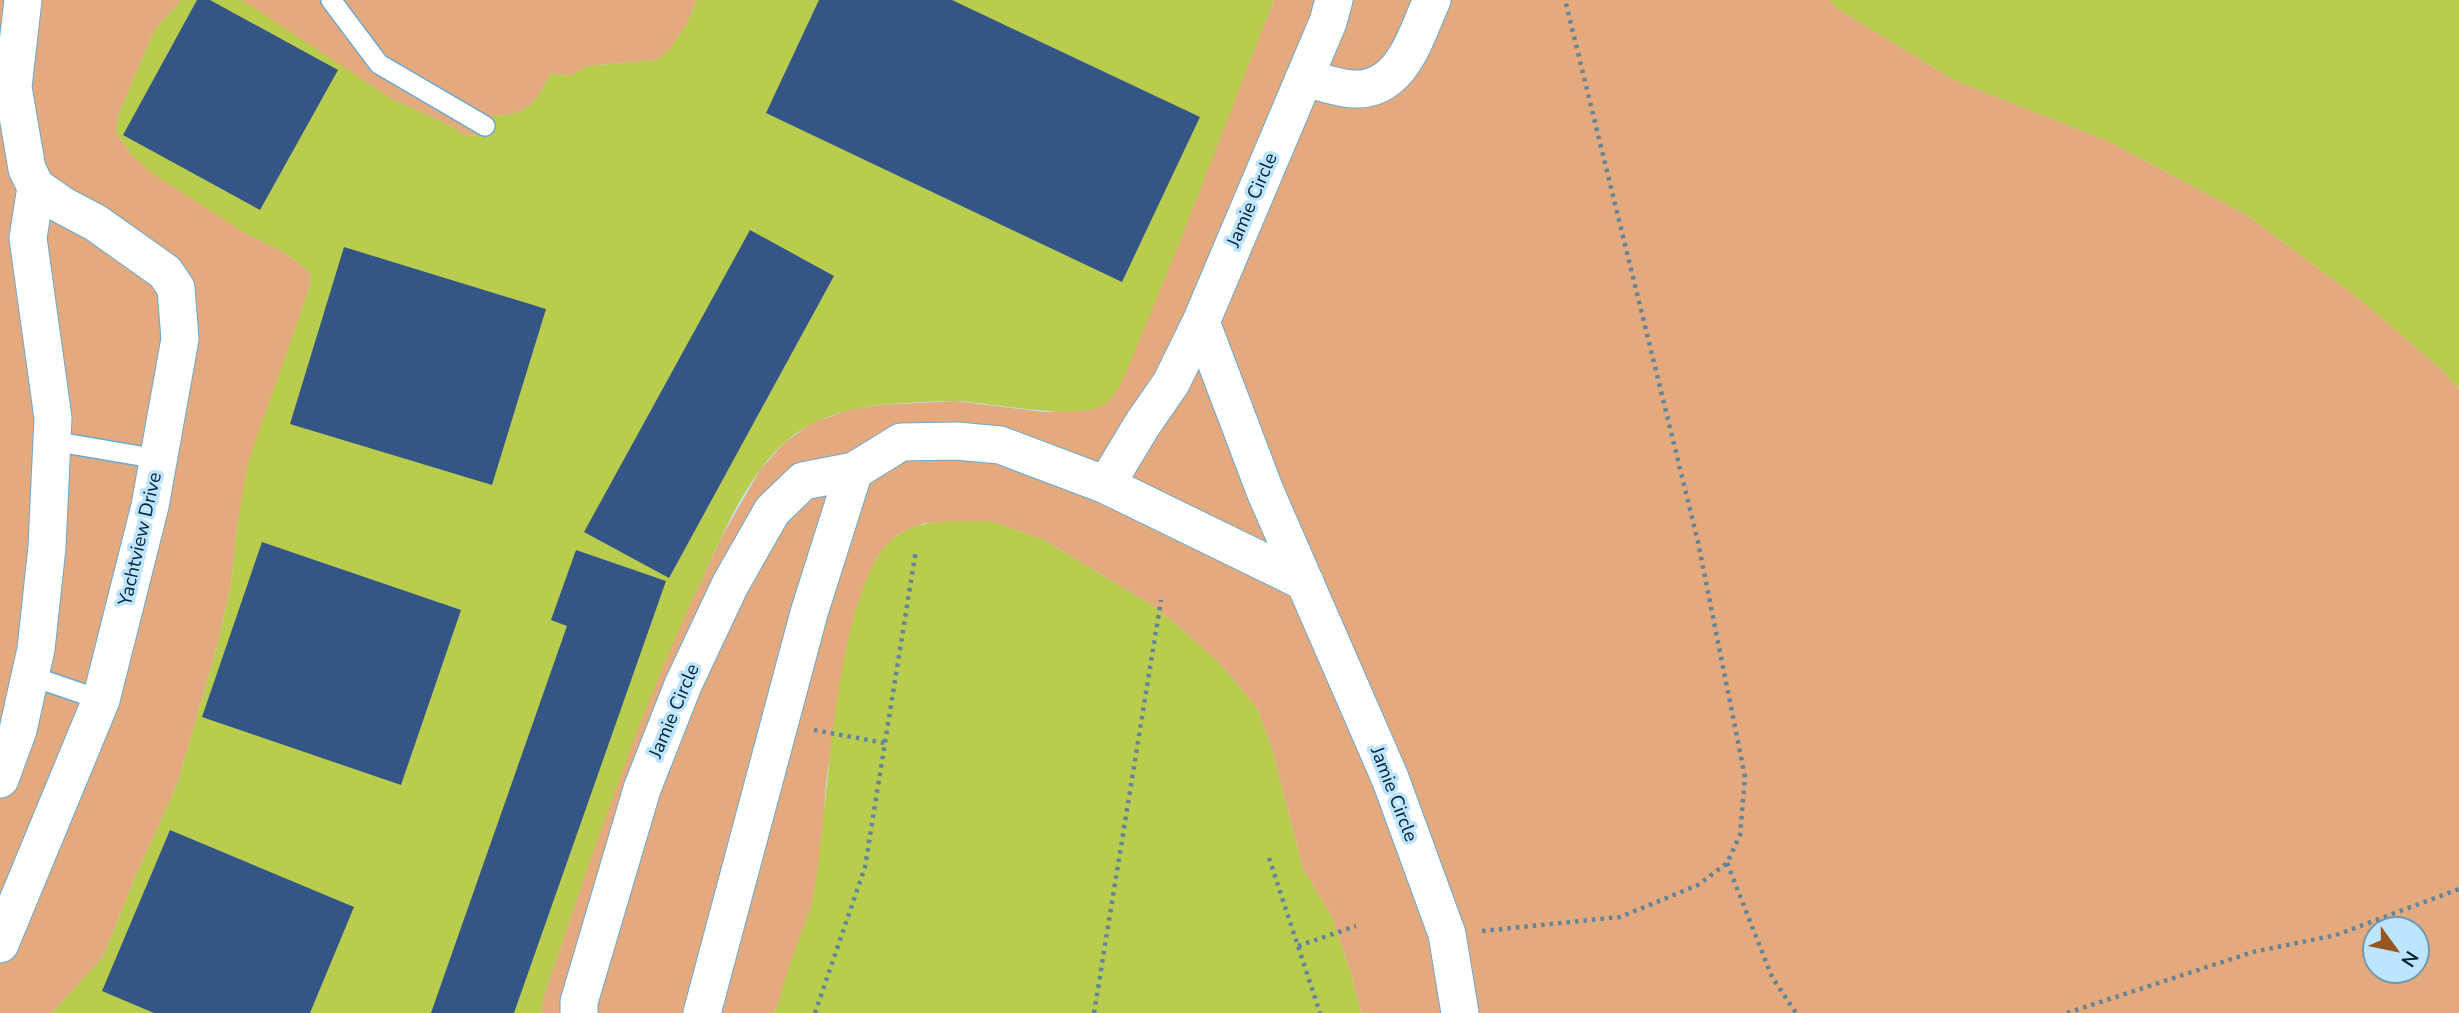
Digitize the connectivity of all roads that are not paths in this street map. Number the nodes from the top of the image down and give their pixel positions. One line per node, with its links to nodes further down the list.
1 (23, 0): 7 (street)
2 (331, 0): 6 (lane)
3 (1335, 0): 5 (street, Jamie Circle)
4 (1433, 0): 5 (street)
5 (1304, 78): 8 (street, Jamie Circle)
6 (485, 126)
7 (36, 187): 9 (street); 10 (street, Yachtview Drive)
8 (1201, 322): 12 (street, Jamie Circle); 13 (street, Jamie Circle)
9 (52, 442): 10 (lane); 14 (street)
10 (158, 459): 15 (street, Yachtview Drive)
11 (854, 471): 12 (street, Jamie Circle); 18 (street, Jamie Circle); 19 (street)
12 (1106, 485): 13 (street, Jamie Circle)
13 (1305, 582): 20 (street, Jamie Circle)
14 (31, 676): 15 (lane); 16 (street)
15 (101, 700): 17 (street, Yachtview Drive)
16 (0, 779)
17 (0, 944)
18 (579, 1013)
19 (702, 1013)
20 (1460, 1013)

